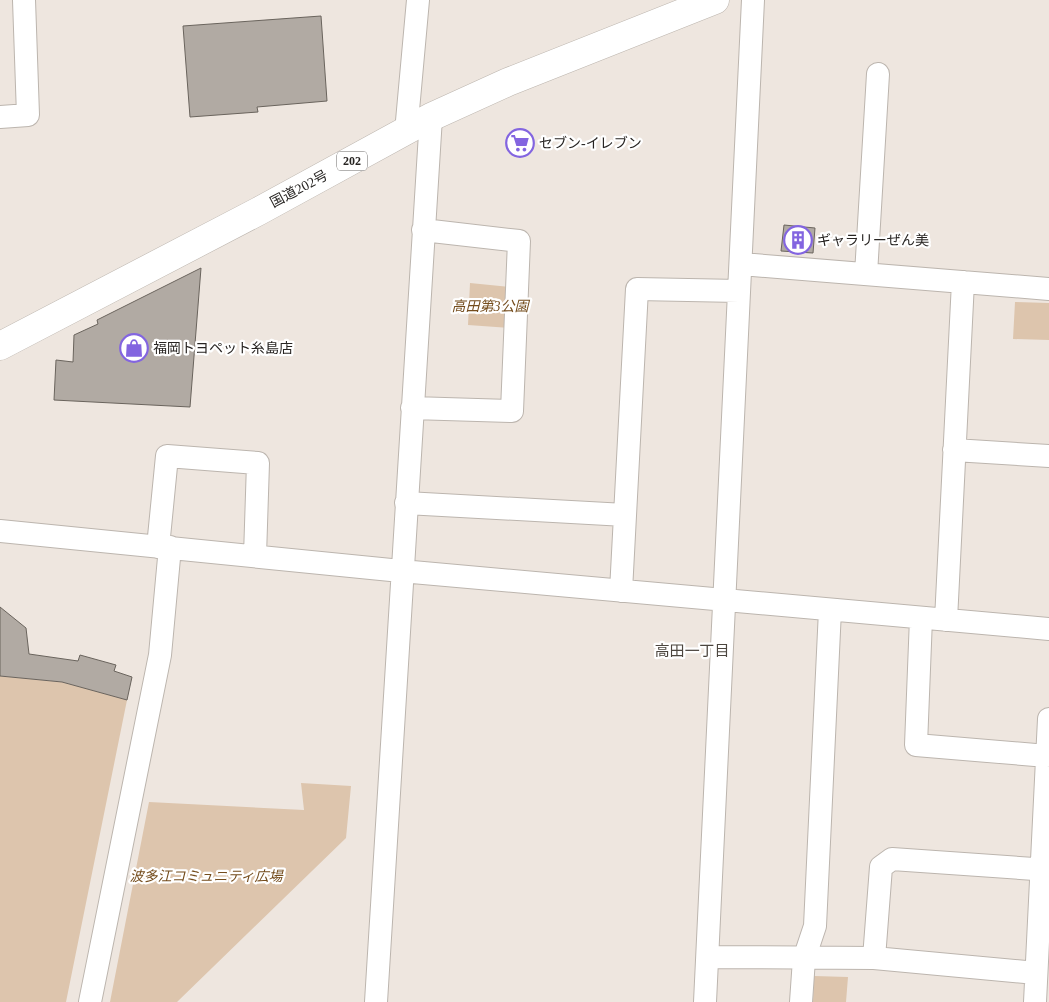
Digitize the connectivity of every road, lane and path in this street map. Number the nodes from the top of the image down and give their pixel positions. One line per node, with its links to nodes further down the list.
1 (24, 0): 6 (street)
2 (418, 0): 8 (street)
3 (715, 0): 7 (highway, 国道202号 / 202)
4 (753, 0): 10 (street)
5 (878, 74): 11 (street)
6 (0, 117)
7 (431, 117): 8 (highway, 国道202号 / 202); 9 (street)
8 (406, 132): 15 (highway, 国道202号 / 202)
9 (423, 230): 16 (street); 16 (street)
10 (740, 264): 11 (street); 14 (street)
11 (866, 274): 12 (street)
12 (963, 282): 13 (street); 17 (street)
13 (1049, 289)
14 (739, 292): 20 (street); 26 (street)
15 (0, 346)
16 (412, 408): 19 (street)
17 (954, 450): 18 (street); 29 (street)
18 (1049, 456)
19 (406, 503): 20 (street); 24 (street)
20 (625, 515): 25 (street)
21 (0, 531): 22 (street)
22 (164, 547): 23 (street); 23 (street); 39 (street)
23 (255, 556): 24 (street)
24 (401, 571): 25 (street); 40 (street)
25 (621, 591): 26 (street)
26 (725, 601): 27 (street); 35 (street)
27 (830, 610): 28 (street); 37 (street)
28 (922, 618): 29 (street); 32 (street)
29 (946, 620): 30 (street)
30 (1049, 630)
31 (1049, 719): 32 (street)
32 (1047, 756): 33 (street)
33 (1047, 814): 34 (street)
34 (1045, 870): 36 (street); 38 (street)
35 (708, 957): 37 (street); 41 (street)
36 (874, 958): 37 (street); 38 (street)
37 (804, 959): 42 (street)
38 (1041, 968): 43 (street)
39 (90, 1002)
40 (376, 1002)
41 (705, 1002)
42 (801, 1002)
43 (1035, 1002)

